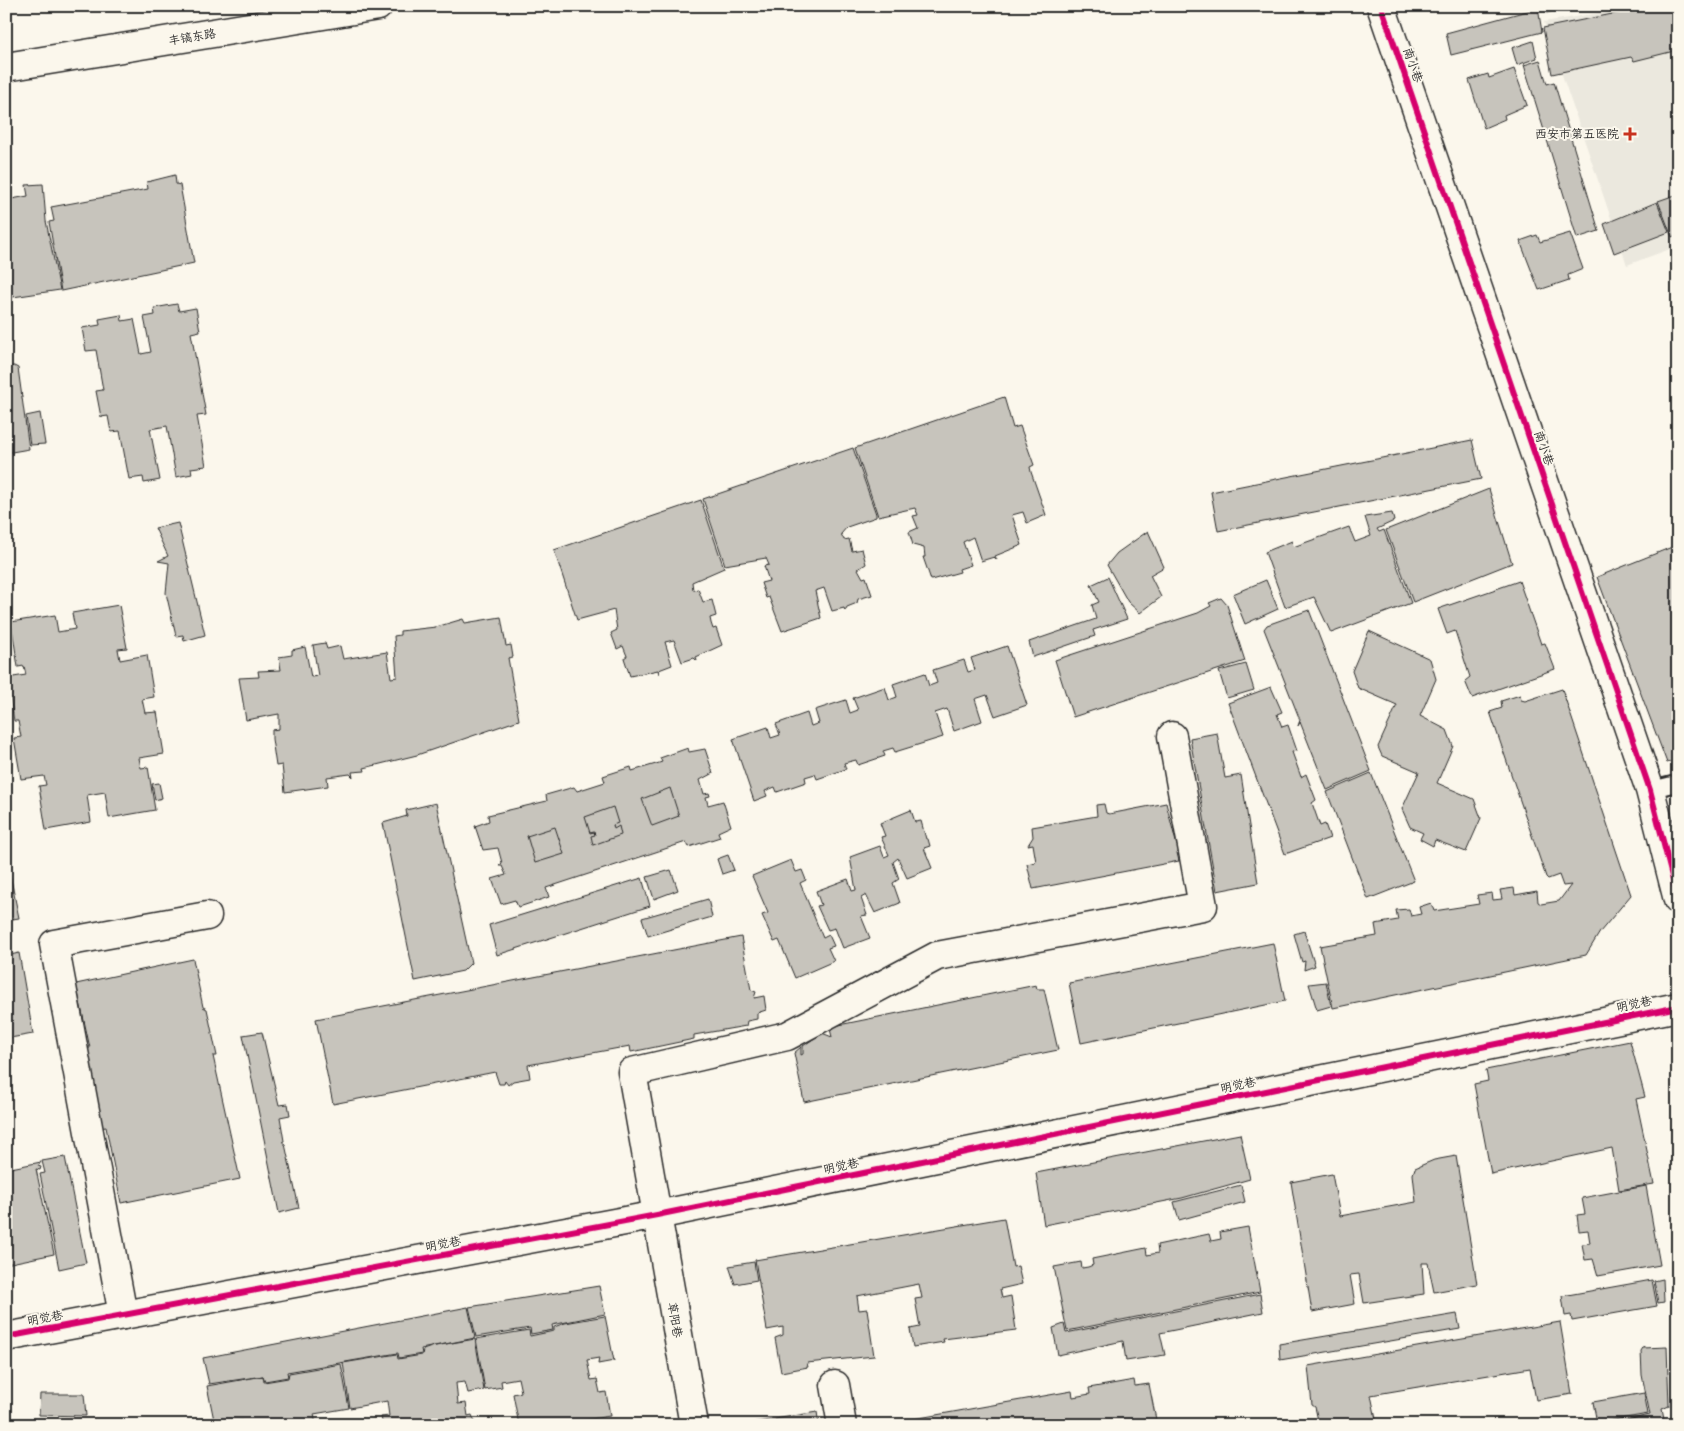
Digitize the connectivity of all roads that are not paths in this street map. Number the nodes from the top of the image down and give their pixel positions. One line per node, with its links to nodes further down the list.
1 (378, 6): 3 (street, 丰镐东路)
2 (1381, 6): 6 (street, 南小巷)
3 (6, 67)
4 (1172, 736): 10 (street, 草阳巷)
5 (1678, 783): 6 (lane)
6 (1650, 790): 7 (street, 南小巷)
7 (1678, 900)
8 (206, 916): 11 (street)
9 (1678, 1007): 10 (street, 明觉巷)
10 (657, 1215): 11 (street, 明觉巷); 14 (street, 草阳巷)
11 (123, 1315): 12 (street, 明觉巷)
12 (6, 1337)
13 (835, 1385): 15 (street)
14 (694, 1425)
15 (842, 1425)

